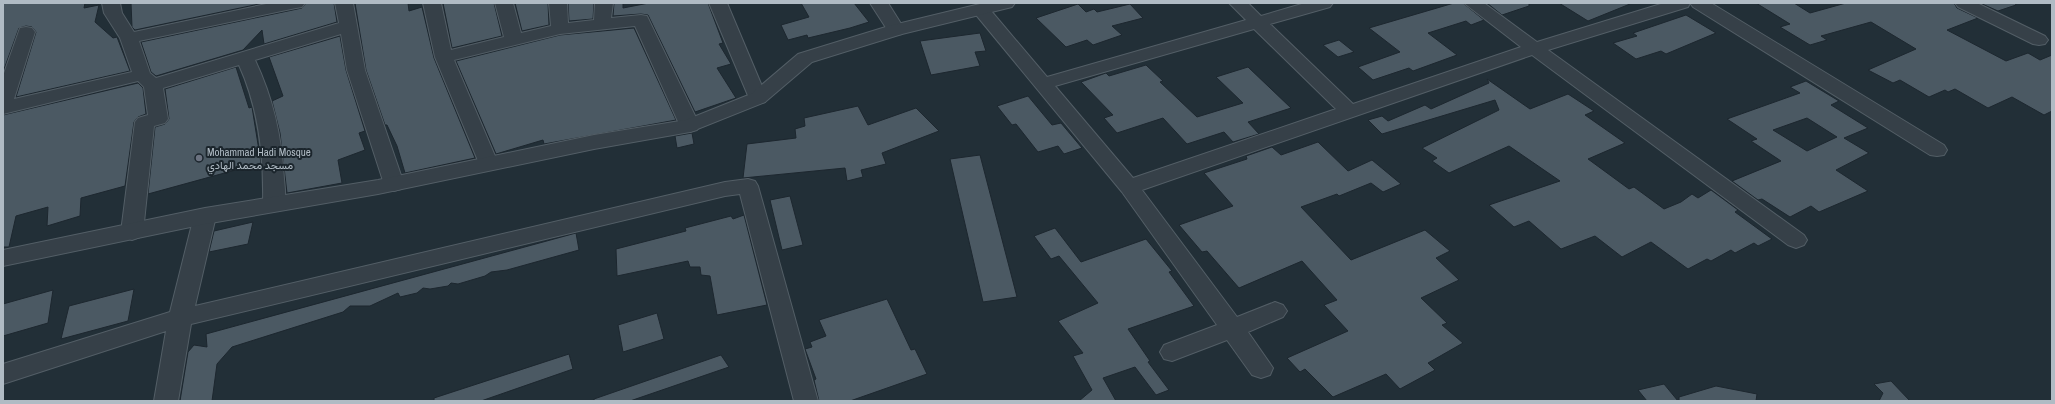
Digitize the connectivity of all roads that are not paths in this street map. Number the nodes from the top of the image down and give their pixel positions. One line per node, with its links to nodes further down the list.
1 (111, 3): 24 (street)
2 (296, 3): 24 (street)
3 (344, 3): 20 (street)
4 (432, 3): 28 (street)
5 (504, 3): 25 (street)
6 (558, 3): 21 (street)
7 (604, 3): 19 (street)
8 (718, 3): 32 (street)
9 (879, 3): 22 (street)
10 (1006, 3): 17 (street)
11 (1238, 3): 18 (street)
12 (1324, 3): 18 (street)
13 (1472, 3): 27 (street)
14 (1682, 3): 27 (street)
15 (1699, 3): 36 (street)
16 (1964, 3): 26 (street)
17 (981, 10): 22 (street); 31 (street)
18 (1257, 22): 31 (street); 34 (street)
19 (602, 23): 21 (street); 35 (street)
20 (348, 26): 29 (street); 38 (street)
21 (560, 29): 25 (street)
22 (896, 30): 32 (street)
23 (26, 32): 33 (street)
24 (128, 38): 30 (street)
25 (514, 40): 28 (street)
26 (2039, 40)
27 (1535, 48): 34 (street); 43 (street)
28 (444, 57): 37 (street)
29 (244, 58): 30 (street); 40 (street)
30 (148, 80): 33 (street); 42 (street)
31 (1043, 84): 39 (street)
32 (758, 98): 35 (street)
33 (3, 107)
34 (1350, 112): 39 (street)
35 (690, 126): 37 (street)
36 (1937, 150)
37 (488, 163): 38 (street)
38 (394, 184): 40 (street)
39 (1129, 187): 47 (street)
40 (274, 204): 41 (street)
41 (205, 216): 42 (street); 46 (street)
42 (132, 232): 44 (street)
43 (1796, 240)
44 (3, 258)
45 (1275, 311): 47 (street)
46 (180, 318): 50 (street); 51 (street); 52 (street)
47 (1231, 328): 48 (street); 49 (street)
48 (1172, 352)
49 (1261, 368)
50 (3, 374)
51 (166, 401)
52 (806, 401)

